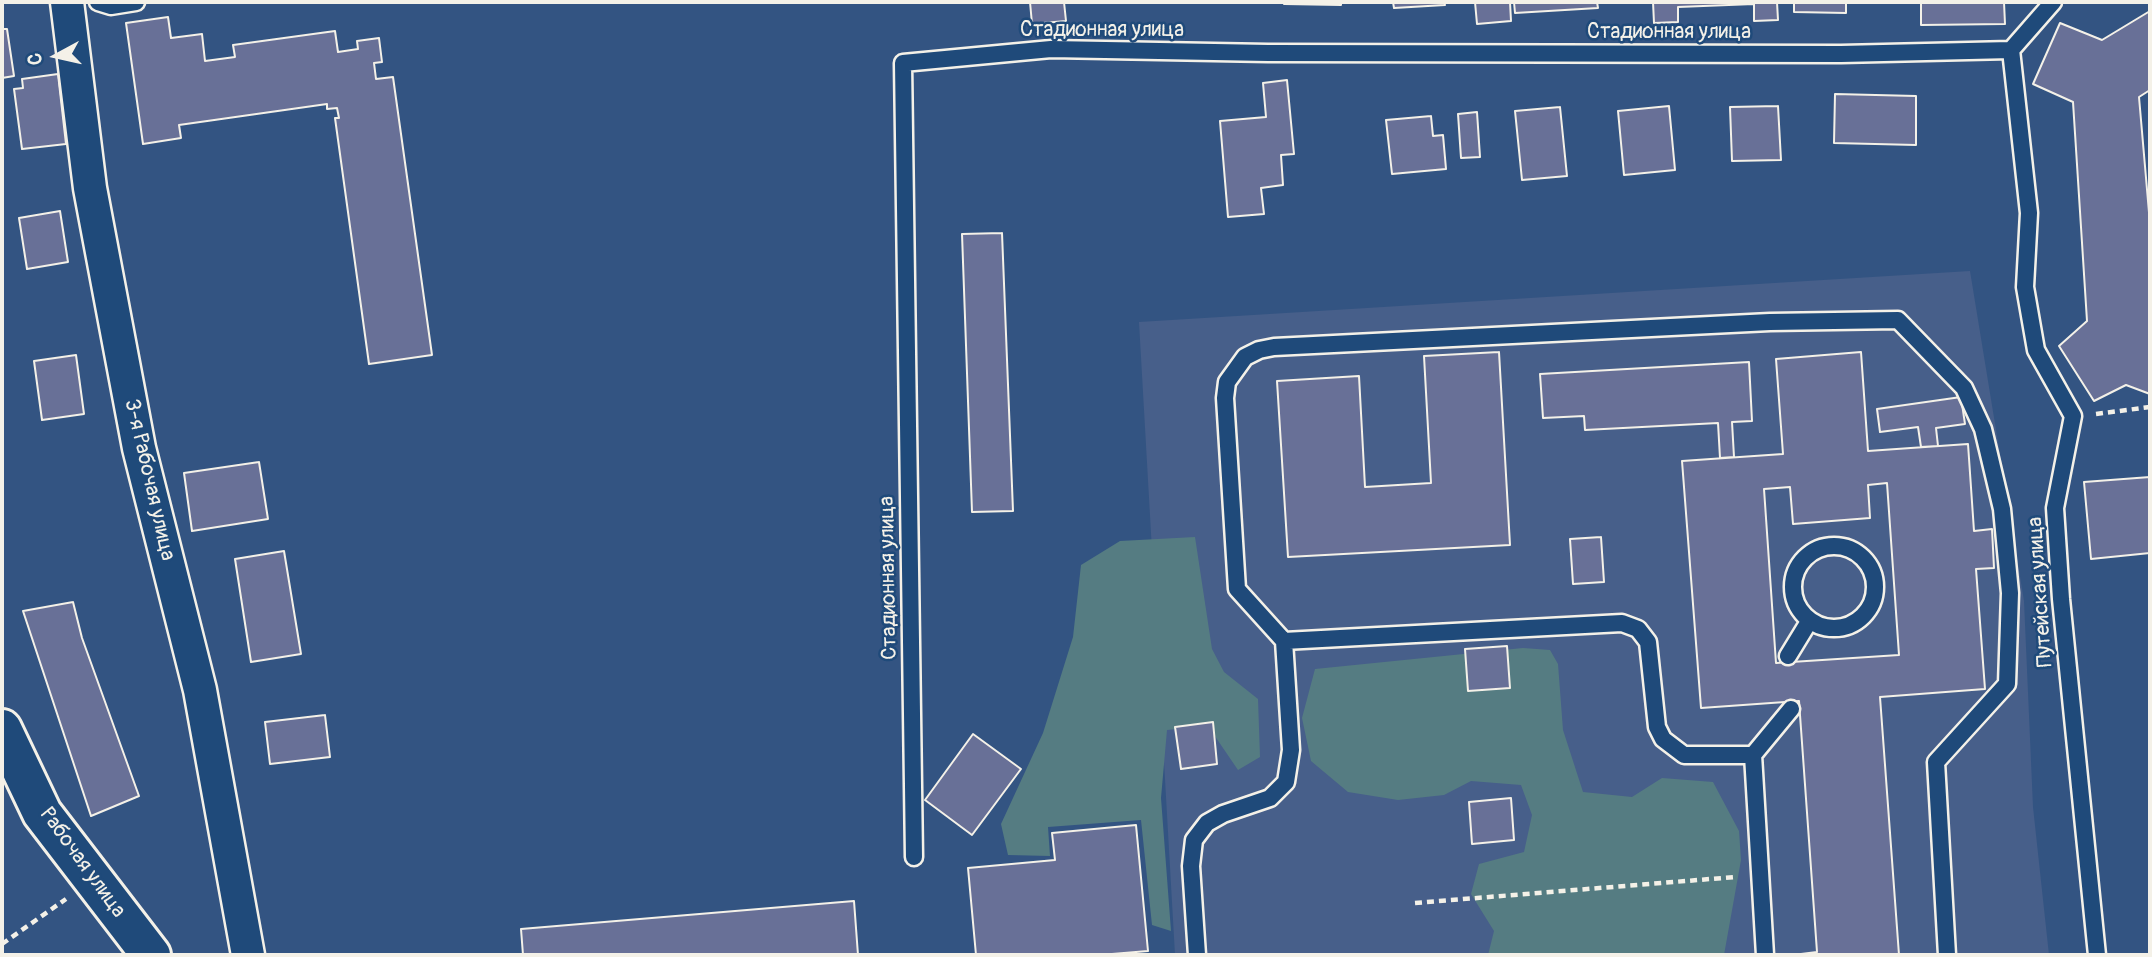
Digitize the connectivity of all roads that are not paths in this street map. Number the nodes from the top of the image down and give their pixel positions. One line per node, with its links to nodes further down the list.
1 (67, 2): 14 (street, 3-я Рабочая улица)
2 (98, 2): 3 (lane)
3 (136, 2)
4 (2053, 2): 5 (lane)
5 (2011, 50): 12 (lane, Стадионная улица); 18 (lane, Путейская улица)
6 (1810, 620): 6 (lane); 8 (lane)
7 (1284, 641): 11 (lane); 15 (lane); 17 (lane)
8 (1788, 656)
9 (1791, 709): 11 (lane)
10 (2, 729): 13 (street, Рабочая улица)
11 (1753, 755): 16 (lane)
12 (914, 857)
13 (151, 955)
14 (248, 955)
15 (1197, 955)
16 (1765, 955)
17 (1947, 955)
18 (2097, 955)

